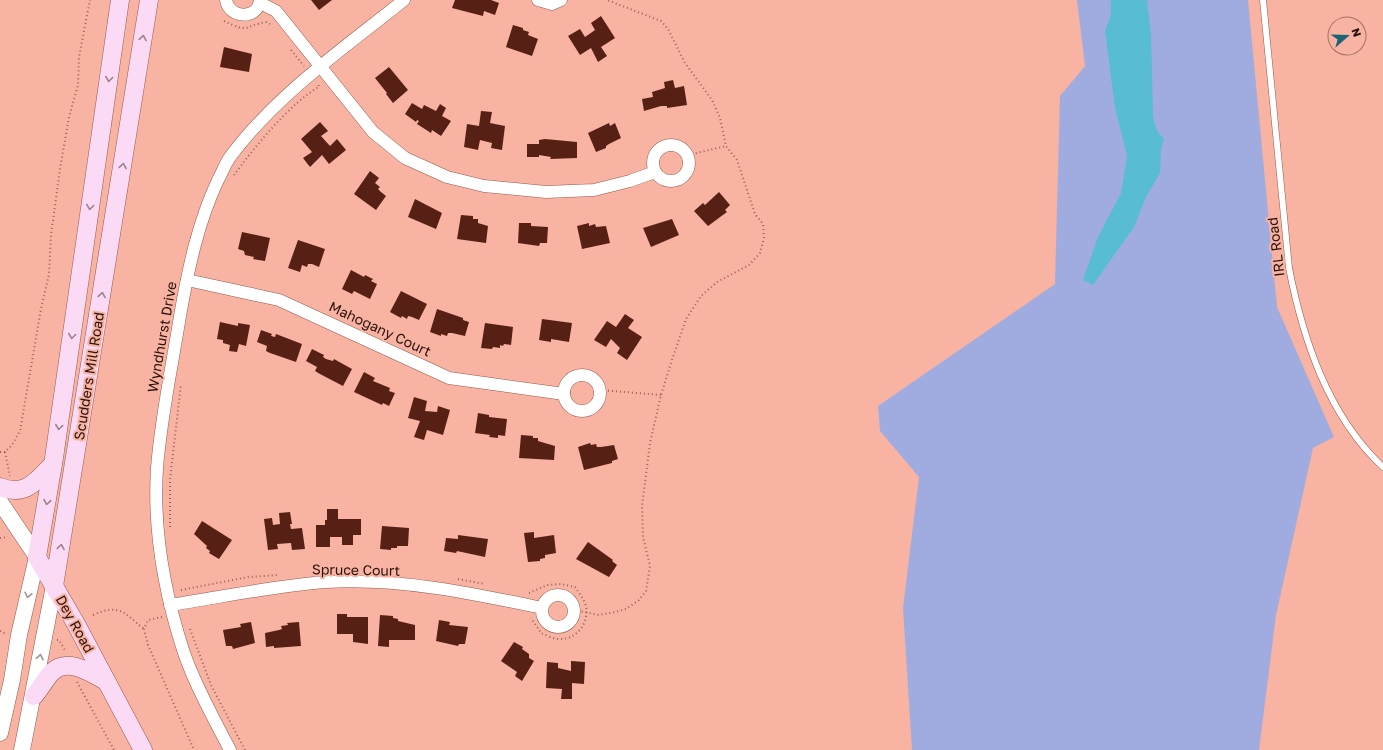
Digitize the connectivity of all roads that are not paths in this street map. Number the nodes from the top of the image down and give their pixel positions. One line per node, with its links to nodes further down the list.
1 (120, 0): 13 (main road, Scudders Mill Road, one-way to 13)
2 (149, 0): 18 (main road, Scudders Mill Road, one-way to 2)
3 (226, 0): 8 (street)
4 (404, 0): 9 (street, Wyndhurst Drive)
5 (538, 0): 6 (street)
6 (561, 0)
7 (1263, 0): 14 (lane, IRL Road)
8 (260, 1): 9 (street)
9 (320, 68): 10 (street); 11 (street, Wyndhurst Drive)
10 (655, 172): 10 (street)
11 (187, 280): 12 (street, Mahogany Court); 20 (street, Wyndhurst Drive)
12 (564, 394): 12 (street)
13 (53, 464): 15 (main road); 17 (main road, Scudders Mill Road, one-way to 17)
14 (1383, 467)
15 (5, 484)
16 (0, 502): 17 (street, Dey Road)
17 (38, 557): 18 (main road, Dey Road); 23 (street, Scudders Mill Road, one-way to 23)
18 (54, 586): 21 (main road, Dey Road); 22 (street, Scudders Mill Road, one-way to 18)
19 (542, 608): 19 (street); 20 (street, Spruce Court)
20 (172, 610): 26 (street, Wyndhurst Drive)
21 (106, 681): 22 (main road); 25 (main road, Dey Road)
22 (34, 696): 24 (street, Scudders Mill Road)
23 (0, 733)
24 (22, 750)
25 (144, 750)
26 (230, 750)

